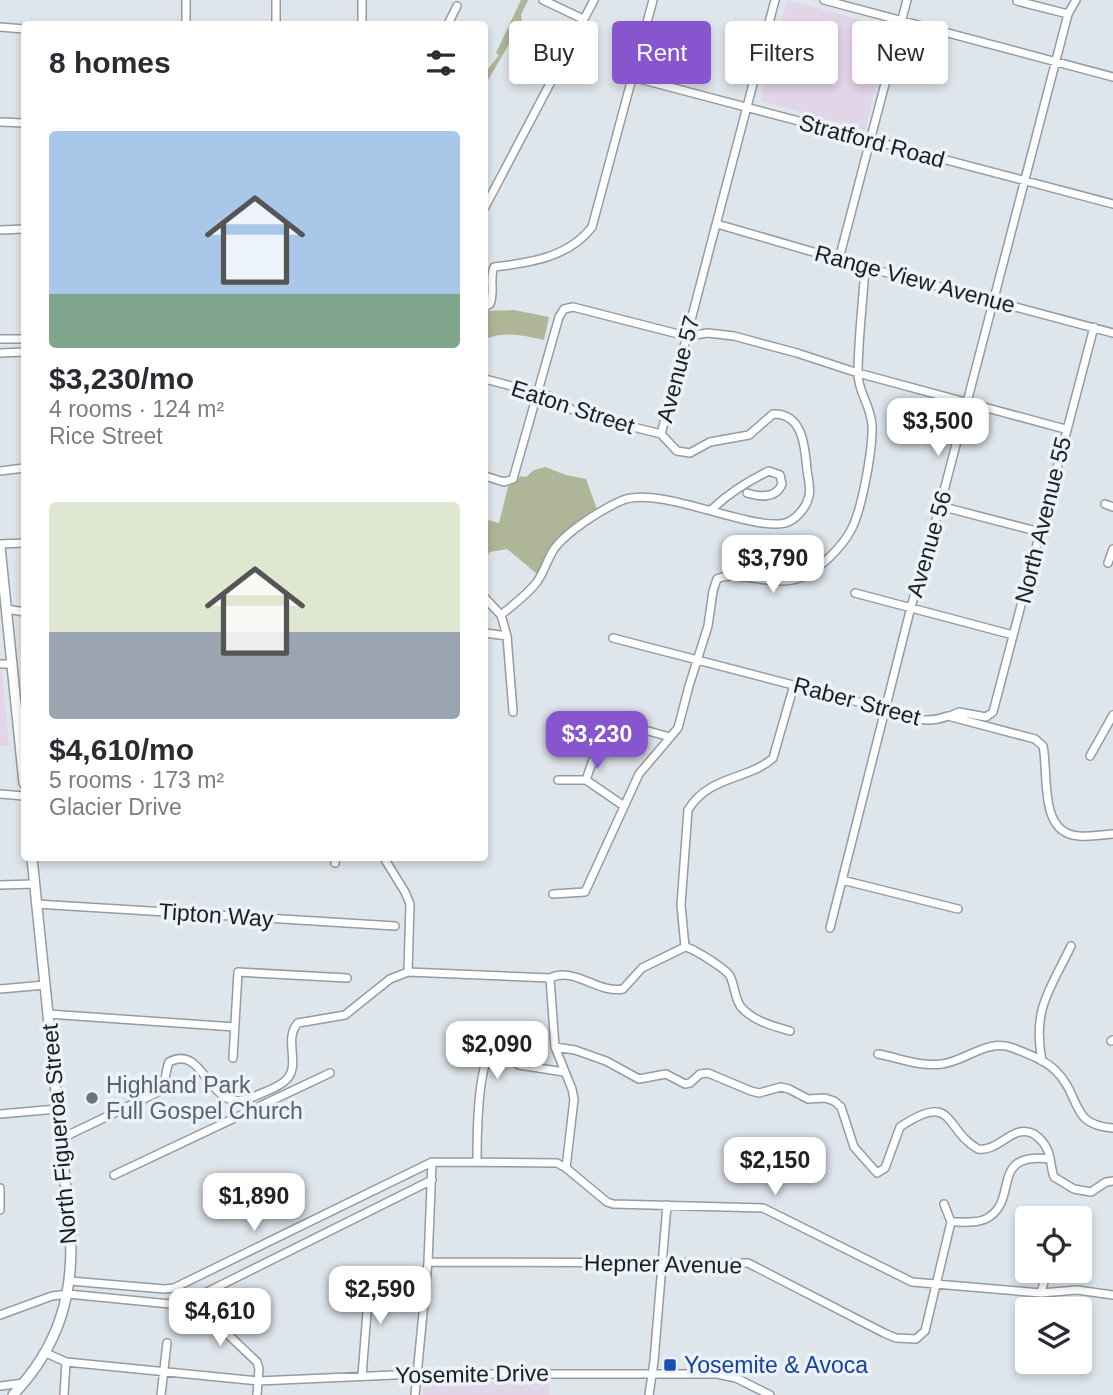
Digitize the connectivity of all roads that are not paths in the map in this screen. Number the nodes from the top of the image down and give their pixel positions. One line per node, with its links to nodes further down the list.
1 (186, 0): 15 (street)
2 (276, 0): 16 (street)
3 (362, 0): 17 (street)
4 (543, 0): 14 (street)
5 (594, 0): 14 (street)
6 (653, 0): 19 (street)
7 (775, 0): 29 (street, Avenue 57)
8 (824, 0): 20 (street)
9 (907, 0): 20 (street)
10 (1076, 0): 13 (street, Avenue 56)
11 (1017, 1): 13 (street)
12 (457, 6): 18 (street)
13 (1068, 14): 24 (street, Avenue 56)
14 (583, 19): 34 (street)
15 (186, 21)
16 (276, 21)
17 (362, 21)
18 (450, 21)
19 (647, 21)
20 (902, 21)
21 (0, 27): 22 (street)
22 (21, 29)
23 (948, 33): 24 (street)
24 (1056, 62): 25 (street); 33 (street, Avenue 56)
25 (1113, 77)
26 (630, 84): 42 (street)
27 (659, 84): 29 (street, Stratford Road)
28 (886, 84): 32 (street)
29 (747, 107): 32 (street, Stratford Road); 36 (street, Avenue 57)
30 (0, 122): 31 (street)
31 (21, 123)
32 (871, 141): 33 (street, Stratford Road); 39 (street)
33 (1024, 181): 35 (street, Stratford Road); 41 (street, Avenue 56)
34 (488, 192)
35 (1113, 204)
36 (717, 224): 39 (street, Range View Avenue); 45 (street, Avenue 57)
37 (21, 229): 38 (street)
38 (0, 230)
39 (839, 259): 40 (street, Range View Avenue)
40 (865, 267): 41 (street, Range View Avenue); 50 (street)
41 (992, 300): 43 (street, Range View Avenue); 53 (street, Avenue 56)
42 (488, 305)
43 (1094, 327): 44 (street, Range View Avenue); 54 (street, North Avenue 55)
44 (1113, 333)
45 (686, 336): 50 (street); 52 (street); 55 (street, Avenue 57)
46 (21, 339): 47 (street)
47 (0, 340)
48 (21, 352): 49 (street)
49 (0, 353)
50 (858, 373): 53 (street); 78 (street)
51 (488, 380): 52 (street, Eaton Street)
52 (537, 393): 55 (street, Eaton Street); 58 (street)
53 (966, 402): 54 (street); 60 (street, Avenue 56)
54 (1066, 429): 62 (street, North Avenue 55)
55 (661, 434): 61 (street, Avenue 57)
56 (21, 468): 57 (street)
57 (0, 471)
58 (488, 477)
59 (747, 493): 61 (street)
60 (940, 506): 62 (street); 70 (street, Avenue 56)
61 (711, 510): 73 (street, Avenue 57)
62 (1040, 532): 75 (street, North Avenue 55)
63 (21, 543): 64 (street)
64 (0, 545): 67 (main road)
65 (1113, 549): 66 (street)
66 (1108, 564)
67 (2, 592): 71 (main road)
68 (855, 593): 70 (street)
69 (488, 601): 73 (street)
70 (911, 607): 75 (street); 82 (street, Avenue 56)
71 (7, 609): 72 (street); 80 (main road)
72 (21, 611)
73 (501, 615): 76 (street)
74 (488, 633): 76 (street)
75 (1013, 635): 85 (street, North Avenue 55)
76 (507, 636): 83 (street)
77 (613, 638): 78 (street, Raber Street)
78 (699, 660): 81 (street, Raber Street); 87 (street)
79 (0, 664): 80 (street)
80 (13, 664): 88 (main road)
81 (794, 685): 82 (street, Raber Street); 107 (street)
82 (885, 709): 85 (street, Raber Street); 98 (street, Avenue 56)
83 (513, 712)
84 (1113, 715): 86 (street)
85 (948, 716): 95 (street, Raber Street)
86 (1110, 729): 89 (street)
87 (670, 737): 91 (street); 94 (street)
88 (21, 751)
89 (1090, 756)
90 (558, 780): 91 (street)
91 (586, 780): 94 (street)
92 (0, 794): 93 (street)
93 (21, 796)
94 (624, 806): 101 (street)
95 (1113, 834)
96 (32, 861): 99 (main road, North Figueroa Street)
97 (386, 861): 108 (street)
98 (842, 880): 103 (street); 105 (street, Avenue 56)
99 (34, 884): 100 (street); 102 (main road, North Figueroa Street)
100 (0, 885)
101 (553, 894)
102 (36, 904): 104 (street, Tipton Way); 111 (main road, North Figueroa Street)
103 (958, 909)
104 (395, 926)
105 (830, 928)
106 (1071, 946): 119 (street)
107 (685, 947): 110 (street); 115 (street)
108 (408, 972): 110 (street); 122 (street)
109 (347, 978): 114 (street)
110 (550, 978): 116 (street)
111 (46, 985): 112 (street); 113 (main road, North Figueroa Street)
112 (0, 989)
113 (48, 1014): 114 (street); 124 (main road, North Figueroa Street)
114 (235, 1027): 118 (street)
115 (790, 1031)
116 (555, 1047): 120 (street); 128 (street)
117 (878, 1054): 119 (street)
118 (233, 1058)
119 (1042, 1061): 126 (street)
120 (564, 1072): 129 (street); 131 (street)
121 (330, 1073): 123 (street)
122 (284, 1083): 123 (street); 127 (street)
123 (288, 1091): 132 (street)
124 (57, 1109): 125 (street); 127 (main road, North Figueroa Street)
125 (0, 1114)
126 (1113, 1128)
127 (60, 1139): 143 (main road, North Figueroa Street)
128 (1050, 1159): 134 (street); 139 (street)
129 (477, 1161): 130 (street); 131 (street)
130 (432, 1162): 133 (street); 143 (street)
131 (566, 1168): 137 (street)
132 (114, 1175)
133 (432, 1180): 140 (street); 148 (street)
134 (1113, 1181)
135 (0, 1188): 138 (street)
136 (944, 1204): 139 (street)
137 (667, 1205): 141 (street); 145 (street)
138 (0, 1210)
139 (951, 1222): 145 (street)
140 (428, 1262): 141 (street, Hepner Avenue); 156 (street)
141 (662, 1262): 145 (street, Hepner Avenue); 155 (street)
142 (370, 1274): 157 (street)
143 (71, 1281): 147 (main road, North Figueroa Street)
144 (1044, 1283): 146 (street)
145 (936, 1285): 146 (street)
146 (1041, 1293): 149 (street)
147 (68, 1294): 148 (street); 150 (street); 152 (main road, North Figueroa Street)
148 (203, 1294): 158 (street)
149 (1113, 1295)
150 (0, 1315)
151 (167, 1343): 154 (street)
152 (46, 1353): 153 (street, Yosemite Drive); 159 (main road, North Figueroa Street)
153 (66, 1362): 154 (street, Yosemite Drive); 162 (street)
154 (163, 1372): 158 (street, Yosemite Drive); 163 (street)
155 (652, 1373): 156 (street, Yosemite Drive); 166 (street); 167 (street, Yosemite Drive)
156 (417, 1374): 157 (street, Yosemite Drive); 165 (street)
157 (362, 1376): 158 (street, Yosemite Drive)
158 (258, 1381): 164 (street)
159 (24, 1383): 160 (street); 161 (main road, North Figueroa Street)
160 (0, 1386)
161 (13, 1395)
162 (64, 1395)
163 (161, 1395)
164 (257, 1395)
165 (415, 1395)
166 (649, 1395)
167 (770, 1395)

